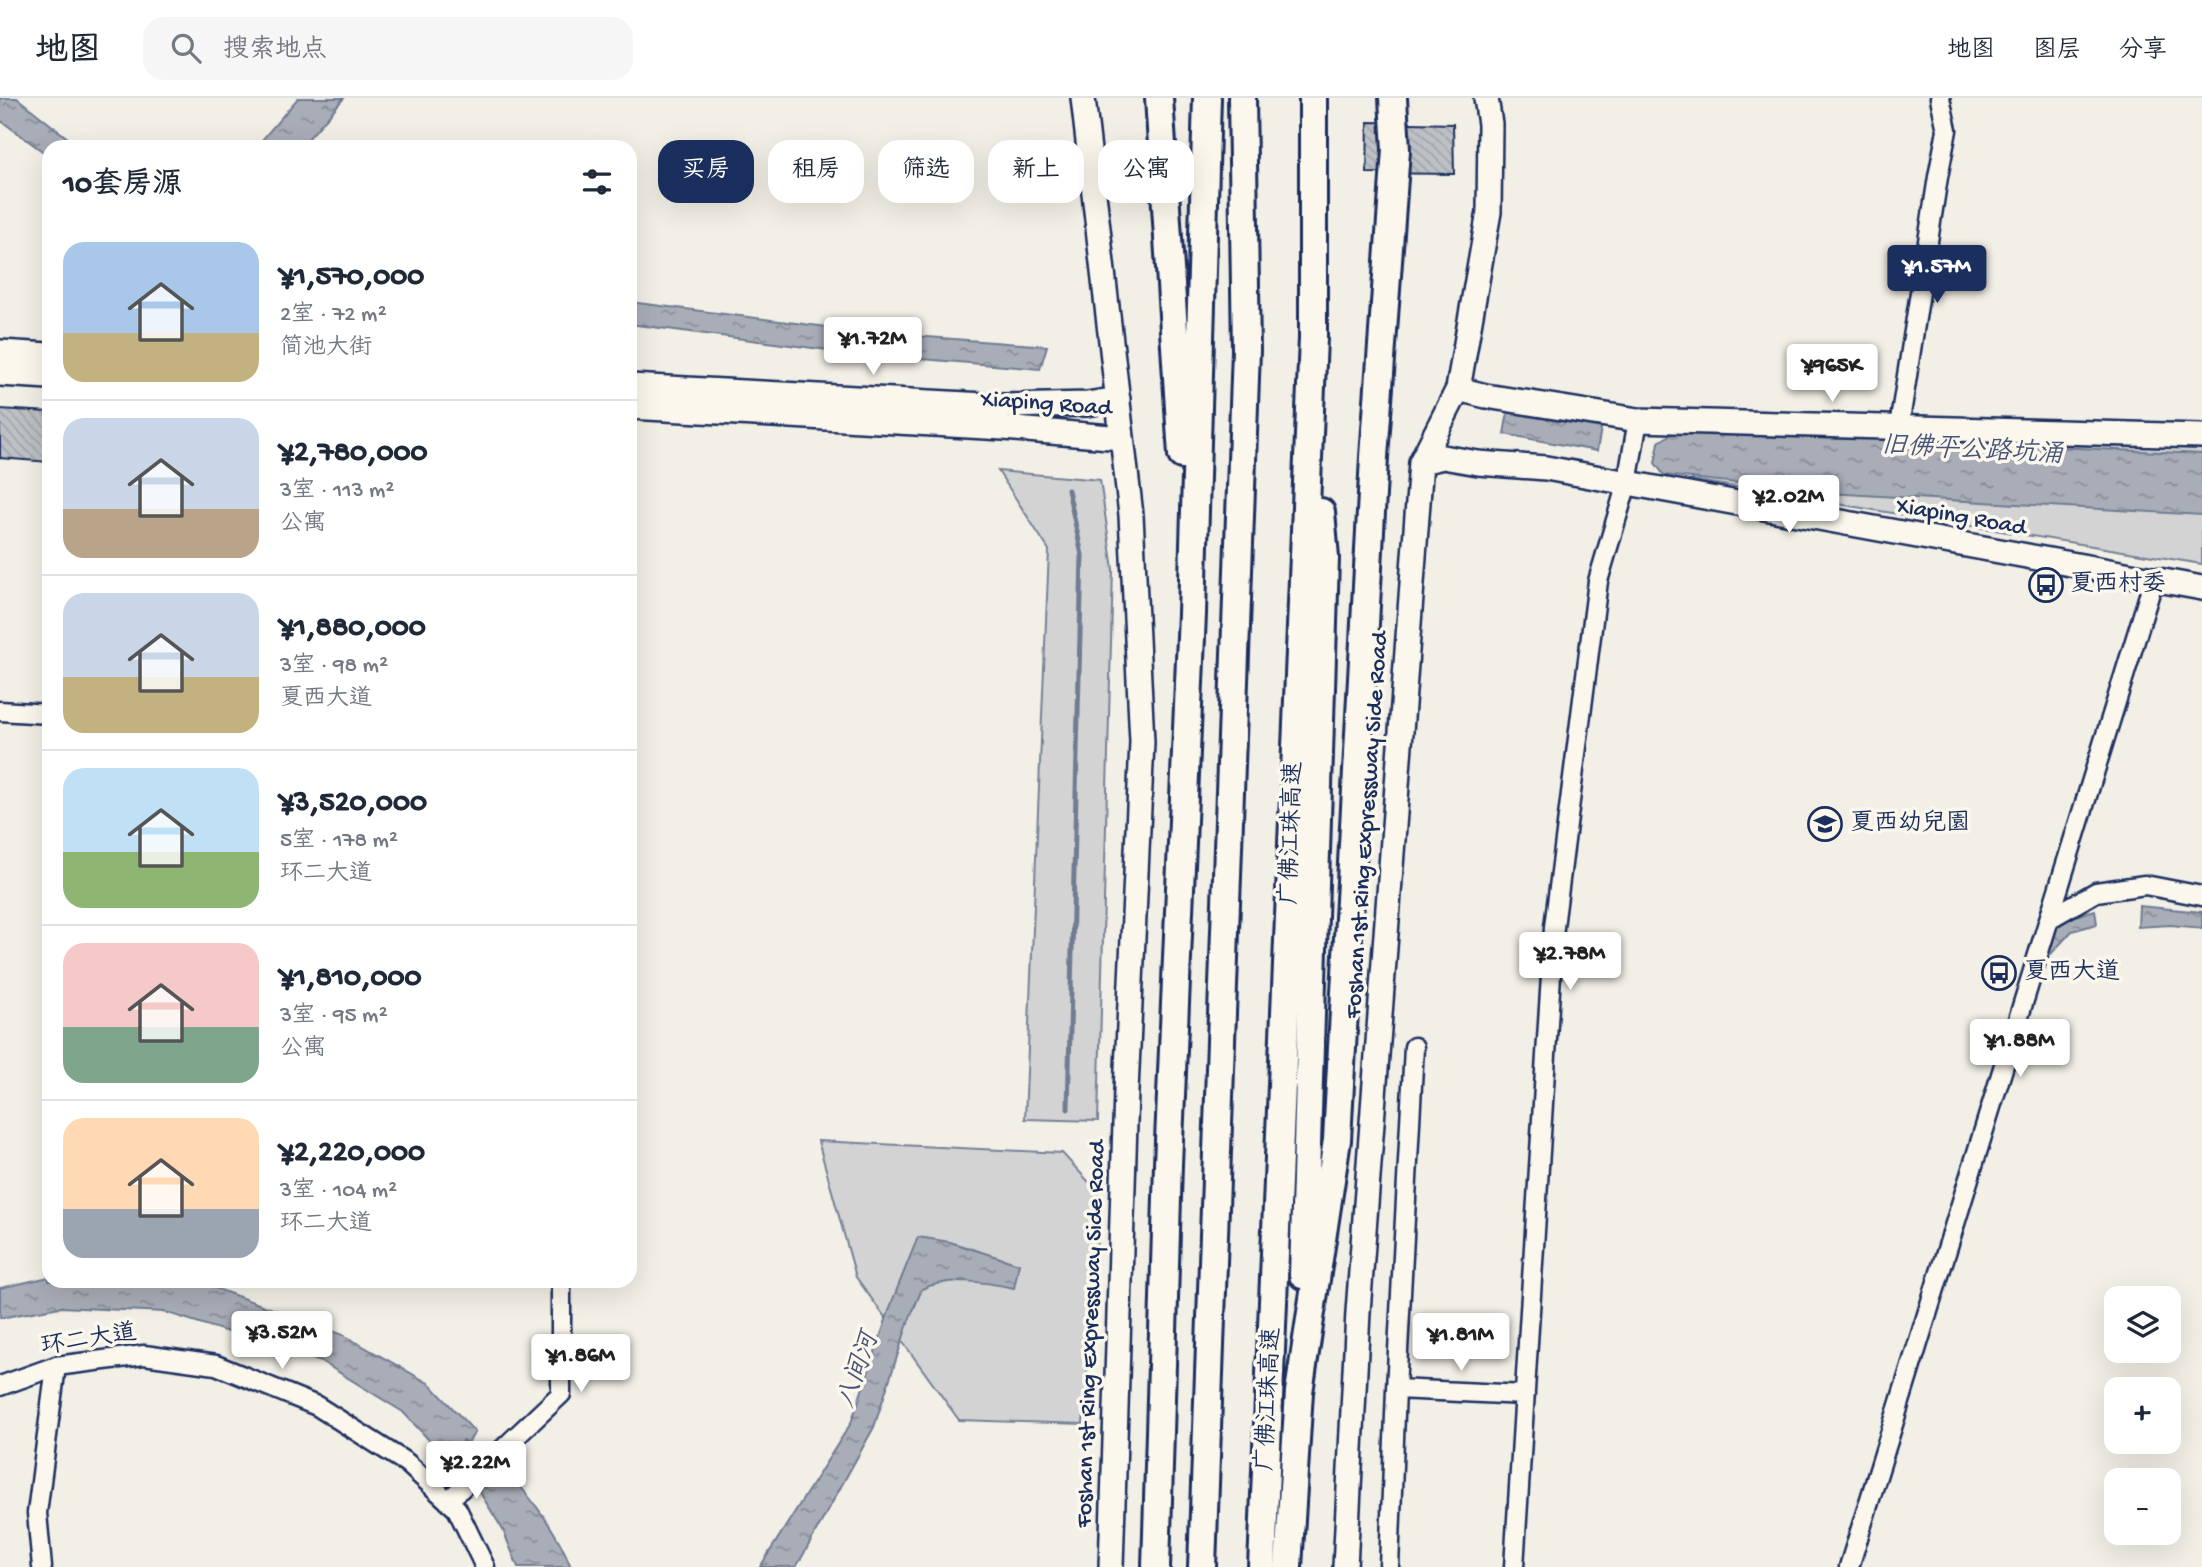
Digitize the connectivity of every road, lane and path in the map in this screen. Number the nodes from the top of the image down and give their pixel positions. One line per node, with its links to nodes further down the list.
1 (1083, 98): 15 (main road, Foshan 1st Ring Expressway Side Road)
2 (1159, 98): 26 (highway)
3 (1207, 98): 26 (highway)
4 (1242, 98): 43 (highway)
5 (1314, 98): 17 (highway, 广佛江珠高速)
6 (1392, 98): 36 (highway)
7 (1486, 98): 14 (main road, Foshan 1st Ring Expressway Side Road)
8 (1940, 98): 19 (street)
9 (0, 352): 10 (main road)
10 (42, 355)
11 (0, 374): 12 (main road)
12 (42, 376)
13 (637, 386): 15 (main road, Xiaping Road)
14 (1458, 389): 18 (main road); 22 (main road, Foshan 1st Ring Expressway Side Road)
15 (1118, 399): 21 (main road, Foshan 1st Ring Expressway Side Road)
16 (637, 407): 21 (main road, Xiaping Road)
17 (1311, 411): 36 (highway); 44 (highway, 广佛江珠高速)
18 (1638, 420): 19 (main road); 23 (street)
19 (1899, 427): 20 (main road)
20 (2202, 436)
21 (1122, 438): 41 (main road, Foshan 1st Ring Expressway Side Road)
22 (1421, 462): 23 (main road, Xiaping Road); 46 (main road, Foshan 1st Ring Expressway Side Road)
23 (1627, 483): 24 (main road, Xiaping Road); 37 (street)
24 (2154, 579): 25 (main road, Xiaping Road); 30 (street)
25 (2202, 588)
26 (1192, 614): 42 (highway)
27 (0, 711): 28 (street)
28 (42, 714)
29 (2202, 897): 30 (street)
30 (2049, 919): 49 (street)
31 (1414, 1047): 35 (street)
32 (561, 1288): 38 (street)
33 (56, 1366): 34 (street, 环二大道); 38 (street, 环二大道); 39 (street)
34 (0, 1386)
35 (1396, 1389): 37 (street); 47 (street)
36 (1299, 1392): 45 (highway)
37 (1525, 1395): 48 (street)
38 (448, 1501): 40 (street, 环二大道)
39 (42, 1567)
40 (485, 1567)
41 (1111, 1567)
42 (1156, 1567)
43 (1202, 1567)
44 (1262, 1567)
45 (1288, 1567)
46 (1345, 1567)
47 (1389, 1567)
48 (1514, 1567)
49 (1849, 1567)

